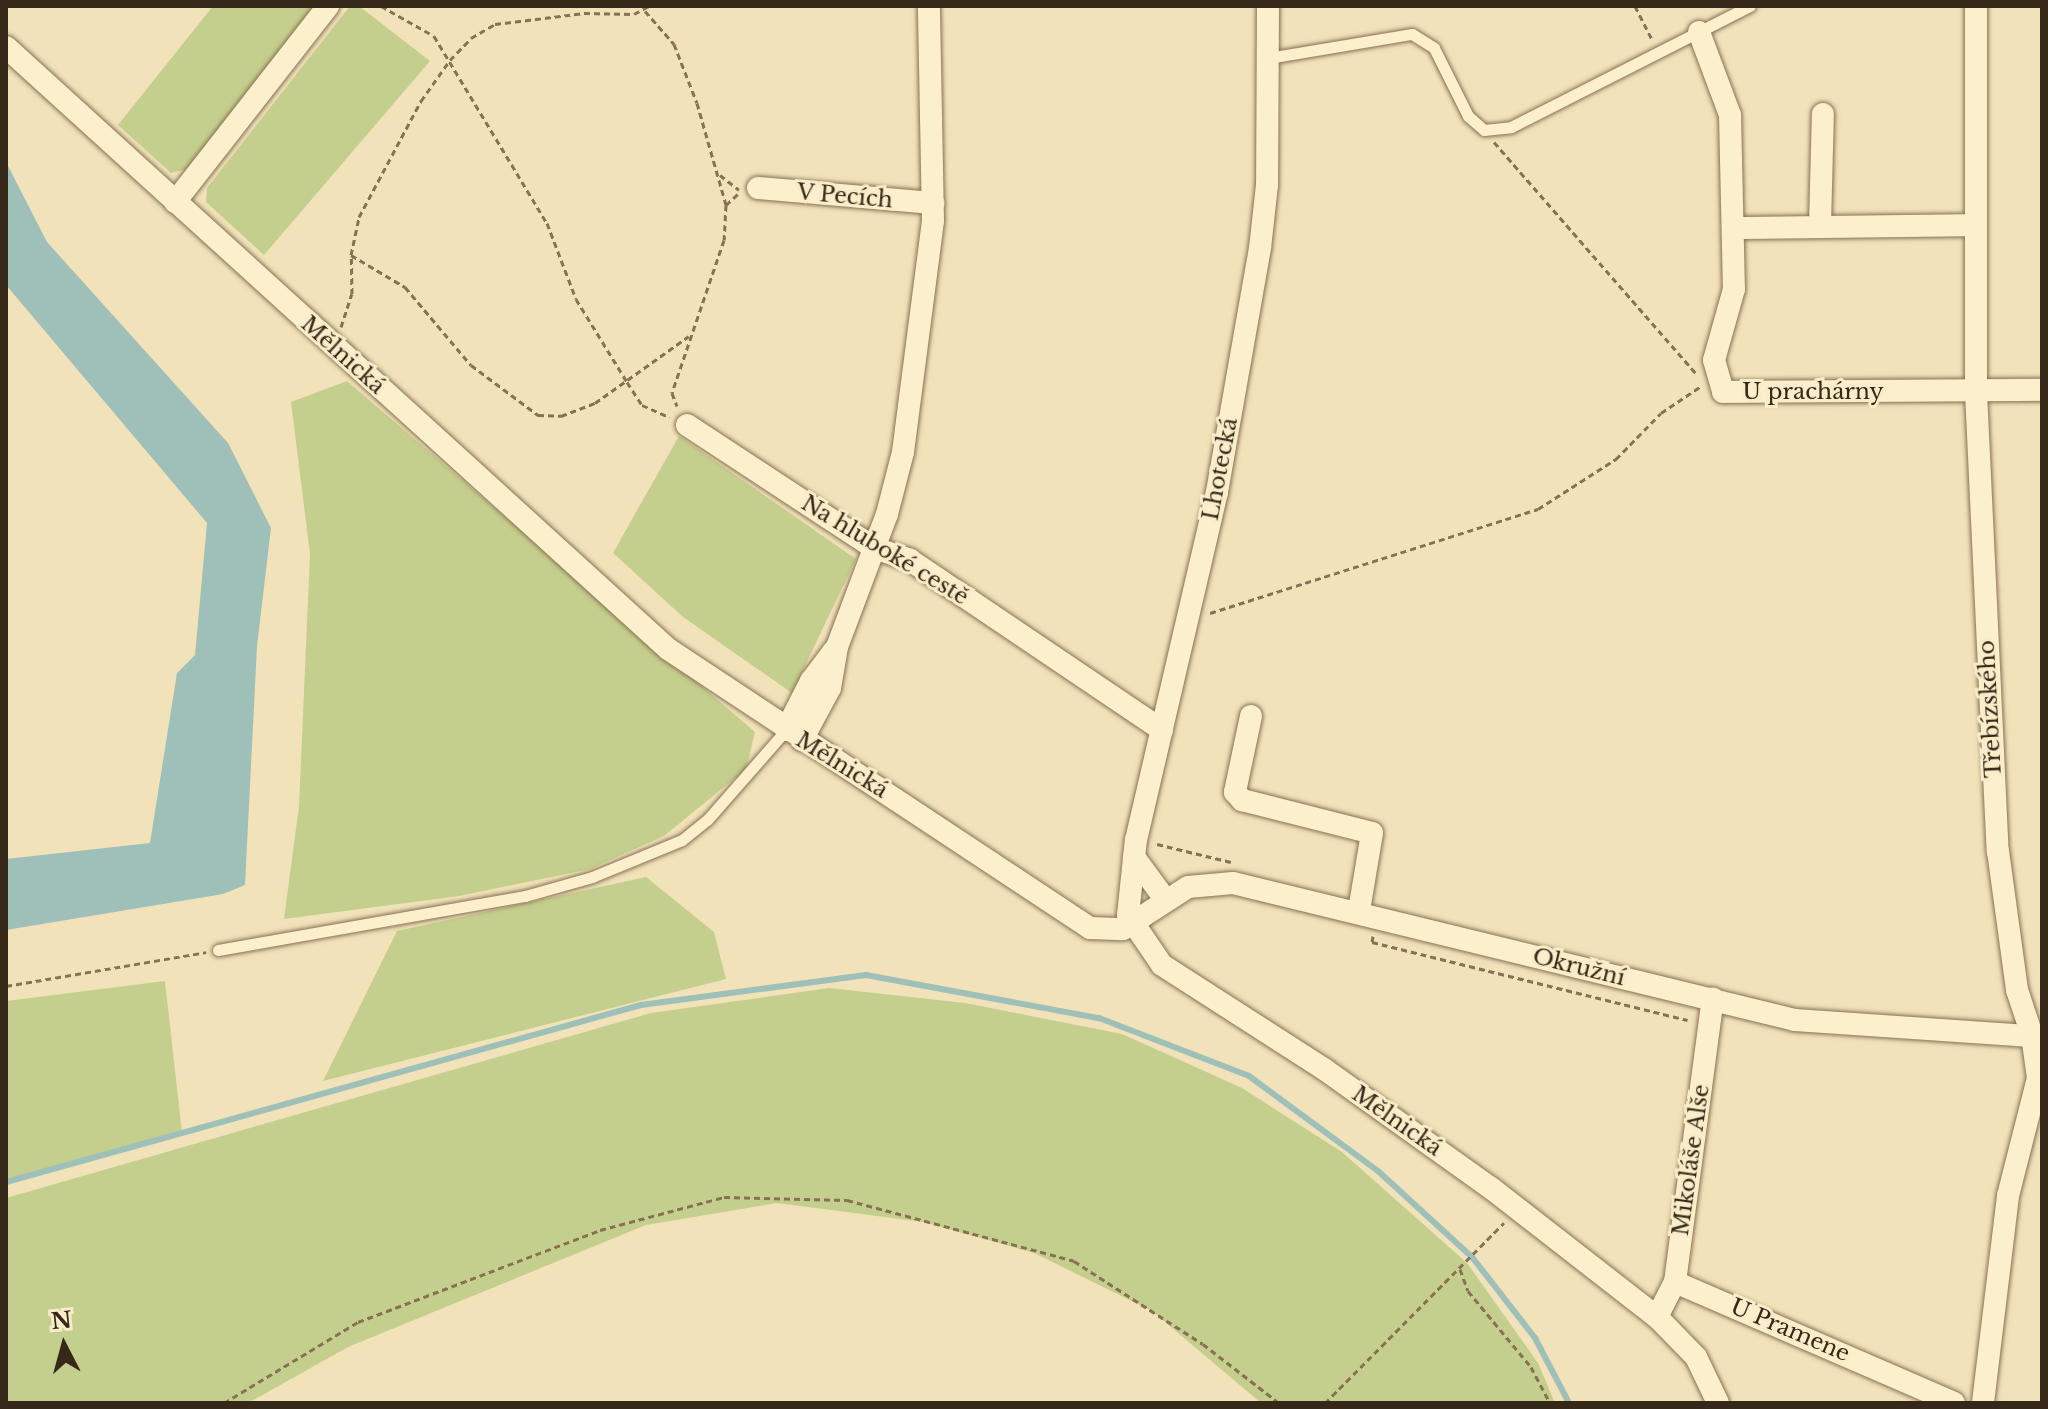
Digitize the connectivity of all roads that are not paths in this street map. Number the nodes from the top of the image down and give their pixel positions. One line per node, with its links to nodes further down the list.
1 (328, 6): 11 (street)
2 (929, 6): 12 (street)
3 (1268, 6): 8 (street, Lhotecká)
4 (1750, 6): 6 (lane)
5 (1976, 6): 14 (street, Třebízského)
6 (1699, 32): 8 (lane); 15 (street, U prachárny)
7 (6, 47): 11 (street, Mělnická)
8 (1268, 58): 21 (street, Lhotecká)
9 (1823, 114): 13 (street)
10 (749, 190): 12 (street, V Pecích)
11 (175, 202): 22 (street, Mělnická)
12 (933, 203): 19 (street)
13 (1820, 225): 14 (street); 15 (street)
14 (1974, 225): 17 (street, Třebízského)
15 (1735, 228): 17 (street, U prachárny)
16 (2042, 390): 17 (street)
17 (1976, 392): 29 (street, Třebízského)
18 (687, 425): 19 (street, Na hluboké cestě)
19 (874, 548): 21 (street, Na hluboké cestě); 22 (street)
20 (1251, 716): 25 (street)
21 (1162, 730): 23 (street, Lhotecká)
22 (794, 735): 26 (street, Mělnická); 27 (lane)
23 (1134, 857): 24 (street); 26 (street, Lhotecká)
24 (1165, 899): 25 (street, Okružní); 26 (street, Okružní)
25 (1359, 911): 28 (street, Okružní)
26 (1132, 925): 31 (street, Mělnická)
27 (218, 950)
28 (1713, 999): 29 (street, Okružní); 30 (street, Mikoláše Alše)
29 (2037, 1036): 34 (street, Třebízského)
30 (1675, 1282): 31 (street, Mikoláše Alše); 33 (street, U Pramene)
31 (1657, 1317): 32 (street, Mělnická)
32 (1718, 1403)
33 (1954, 1403)
34 (1983, 1403)

